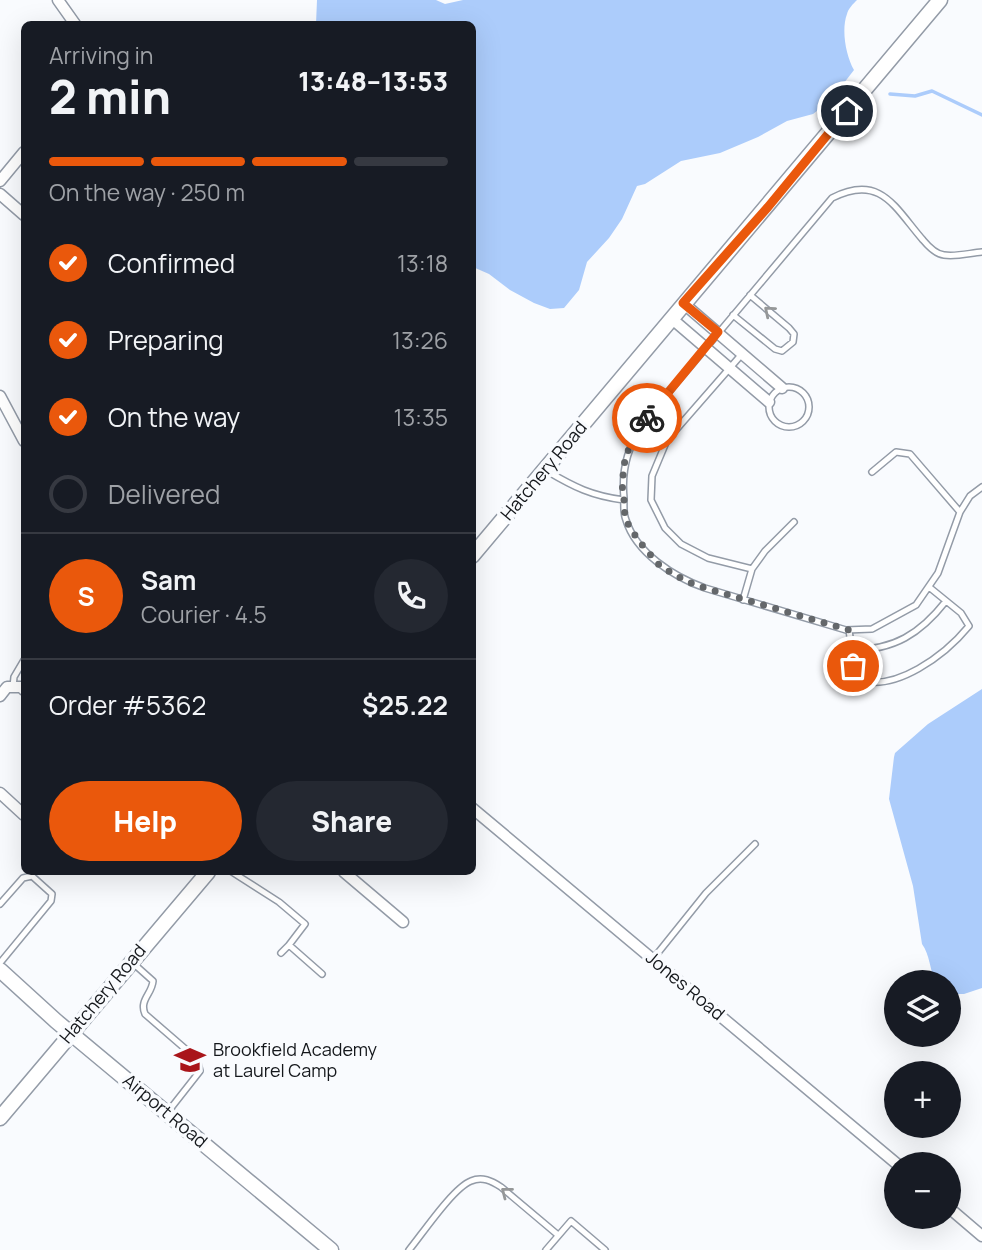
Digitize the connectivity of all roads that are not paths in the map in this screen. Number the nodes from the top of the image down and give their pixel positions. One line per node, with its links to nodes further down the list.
1 (58, 0): 3 (street)
2 (940, 0): 10 (street, Hatchery Road)
3 (73, 21)
4 (21, 156): 5 (street)
5 (0, 181)
6 (0, 194): 7 (street)
7 (21, 212)
8 (982, 252): 9 (lane)
9 (750, 295): 11 (lane); 11 (lane, one-way to 9)
10 (683, 303): 12 (street, Hatchery Road); 13 (street)
11 (733, 315): 13 (lane)
12 (671, 318): 14 (street); 21 (street, Hatchery Road)
13 (718, 332): 14 (lane); 15 (street)
14 (706, 347): 16 (street); 24 (lane)
15 (742, 354): 16 (lane); 17 (street)
16 (730, 368): 19 (street); 28 (lane)
17 (782, 388): 19 (lane); 19 (lane)
18 (0, 396): 20 (street)
19 (769, 402)
20 (21, 435)
21 (544, 470): 24 (lane); 27 (street, Hatchery Road)
22 (872, 472): 25 (lane)
23 (982, 487): 25 (lane)
24 (624, 500): 30 (lane)
25 (960, 512): 29 (lane)
26 (794, 522): 28 (lane)
27 (476, 551)
28 (752, 569): 30 (lane)
29 (929, 587): 31 (lane); 32 (lane)
30 (743, 600): 32 (lane)
31 (946, 601): 33 (lane); 33 (lane)
32 (849, 630): 33 (lane)
33 (852, 650)
34 (21, 665): 35 (lane)
35 (13, 687): 36 (street); 37 (street)
36 (21, 687)
37 (0, 696)
38 (0, 793): 40 (street)
39 (476, 811): 49 (street, Jones Road)
40 (21, 812)
41 (755, 844): 49 (lane)
42 (205, 875): 50 (street, Hatchery Road)
43 (237, 875): 47 (lane)
44 (348, 875): 46 (street)
45 (0, 904): 51 (lane)
46 (403, 922)
47 (289, 945): 48 (lane); 53 (lane)
48 (281, 953)
49 (653, 959): 57 (street, Jones Road)
50 (131, 961): 54 (street, Hatchery Road); 55 (lane)
51 (0, 963)
52 (0, 970): 54 (street, Airport Road)
53 (322, 974)
54 (71, 1033): 55 (street, Airport Road); 56 (street, Hatchery Road)
55 (167, 1113): 61 (street, Airport Road)
56 (0, 1118)
57 (884, 1153)
58 (961, 1218): 60 (street)
59 (558, 1235): 62 (lane, one-way to 62); 63 (lane); 64 (lane)
60 (982, 1236)
61 (331, 1250)
62 (410, 1250)
63 (546, 1250)
64 (605, 1250)

